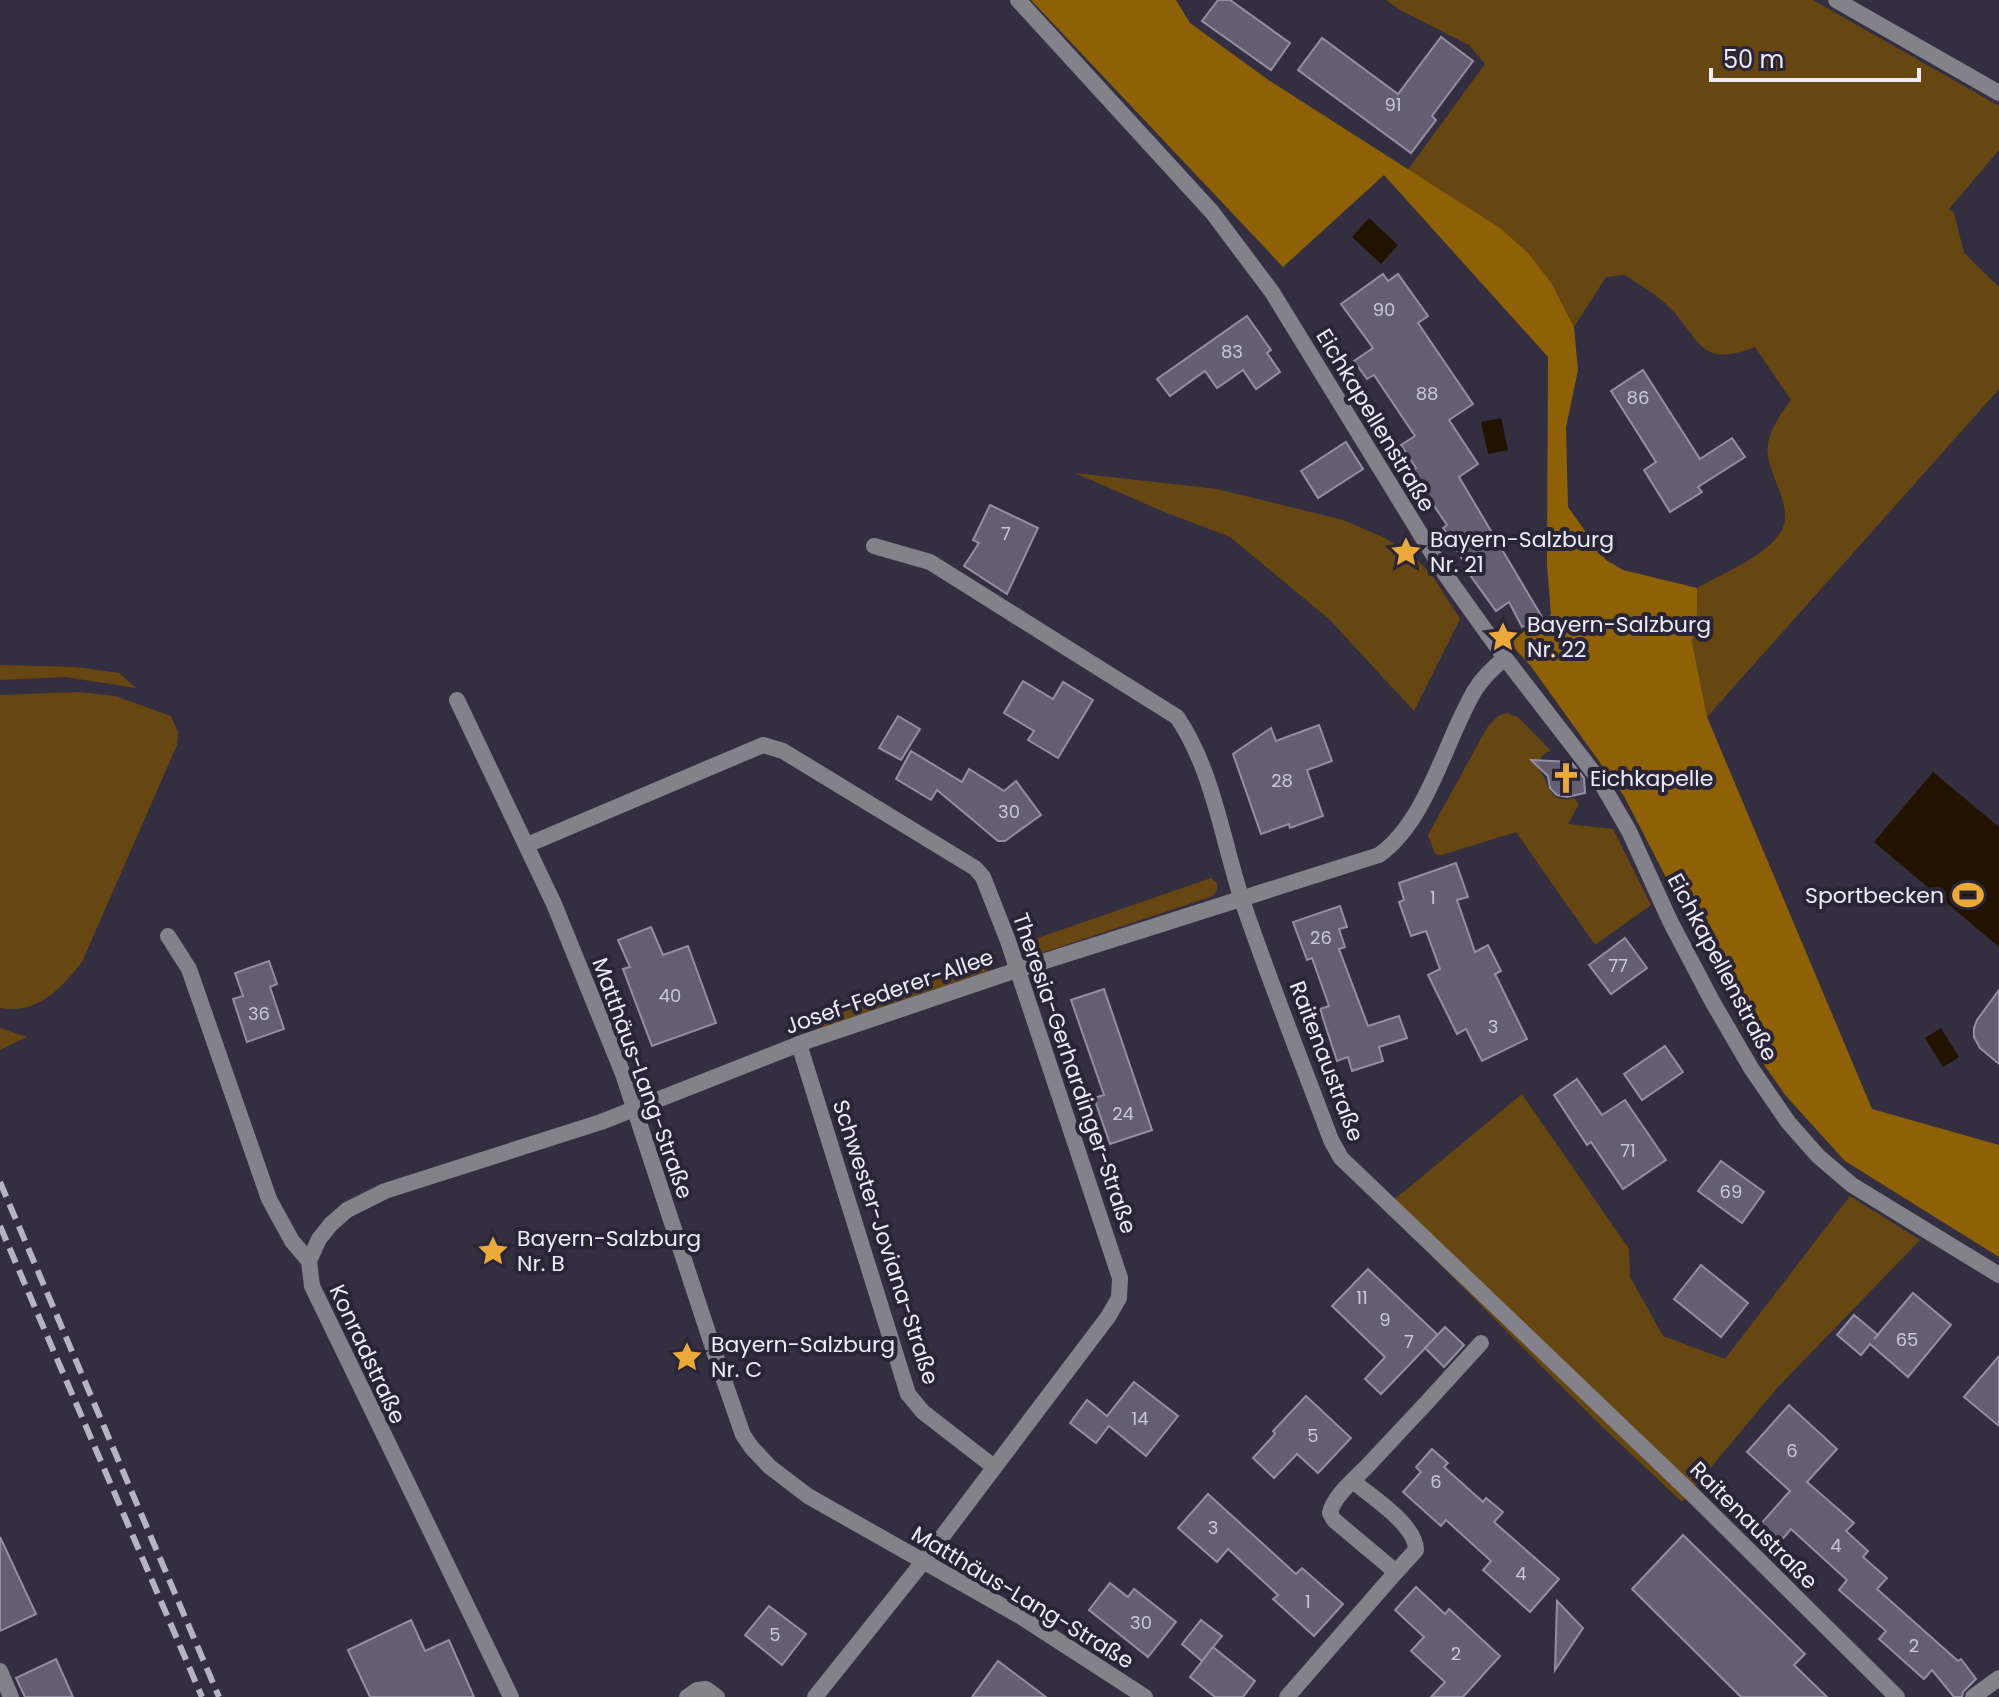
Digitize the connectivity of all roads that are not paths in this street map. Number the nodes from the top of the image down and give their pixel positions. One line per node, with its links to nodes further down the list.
1 (1018, 0): 5 (street, Eichkapellenstraße)
2 (1836, 0): 3 (street)
3 (1999, 93)
4 (874, 546): 8 (street, Raitenaustraße)
5 (1505, 658): 8 (street, Josef-Federer-Allee); 14 (street, Eichkapellenstraße)
6 (457, 700): 7 (street, Matthäus-Lang-Straße)
7 (527, 845): 10 (street, Theresia-Gerhardinger-Straße); 12 (street, Matthäus-Lang-Straße)
8 (1242, 899): 10 (street, Josef-Federer-Allee); 29 (street, Raitenaustraße)
9 (168, 936): 13 (street, Konradstraße)
10 (1017, 970): 11 (street, Josef-Federer-Allee); 16 (street, Theresia-Gerhardinger-Straße)
11 (799, 1044): 12 (street, Josef-Federer-Allee); 16 (street, Schwester-Joviana-Straße)
12 (634, 1108): 13 (street, Josef-Federer-Allee); 18 (street, Matthäus-Lang-Straße)
13 (309, 1261): 23 (street, Konradstraße)
14 (1999, 1275)
15 (1481, 1343): 17 (street)
16 (994, 1467): 18 (street, Theresia-Gerhardinger-Straße)
17 (1354, 1482): 19 (street); 19 (street)
18 (923, 1562): 26 (street, Theresia-Gerhardinger-Straße); 27 (street, Matthäus-Lang-Straße)
19 (1396, 1572): 28 (street)
20 (0, 1671): 22 (street)
21 (1999, 1678): 30 (street)
22 (11, 1697)
23 (511, 1697)
24 (687, 1697): 25 (street)
25 (717, 1697)
26 (815, 1697)
27 (1145, 1697)
28 (1287, 1697)
29 (1897, 1697)
30 (1973, 1697)

